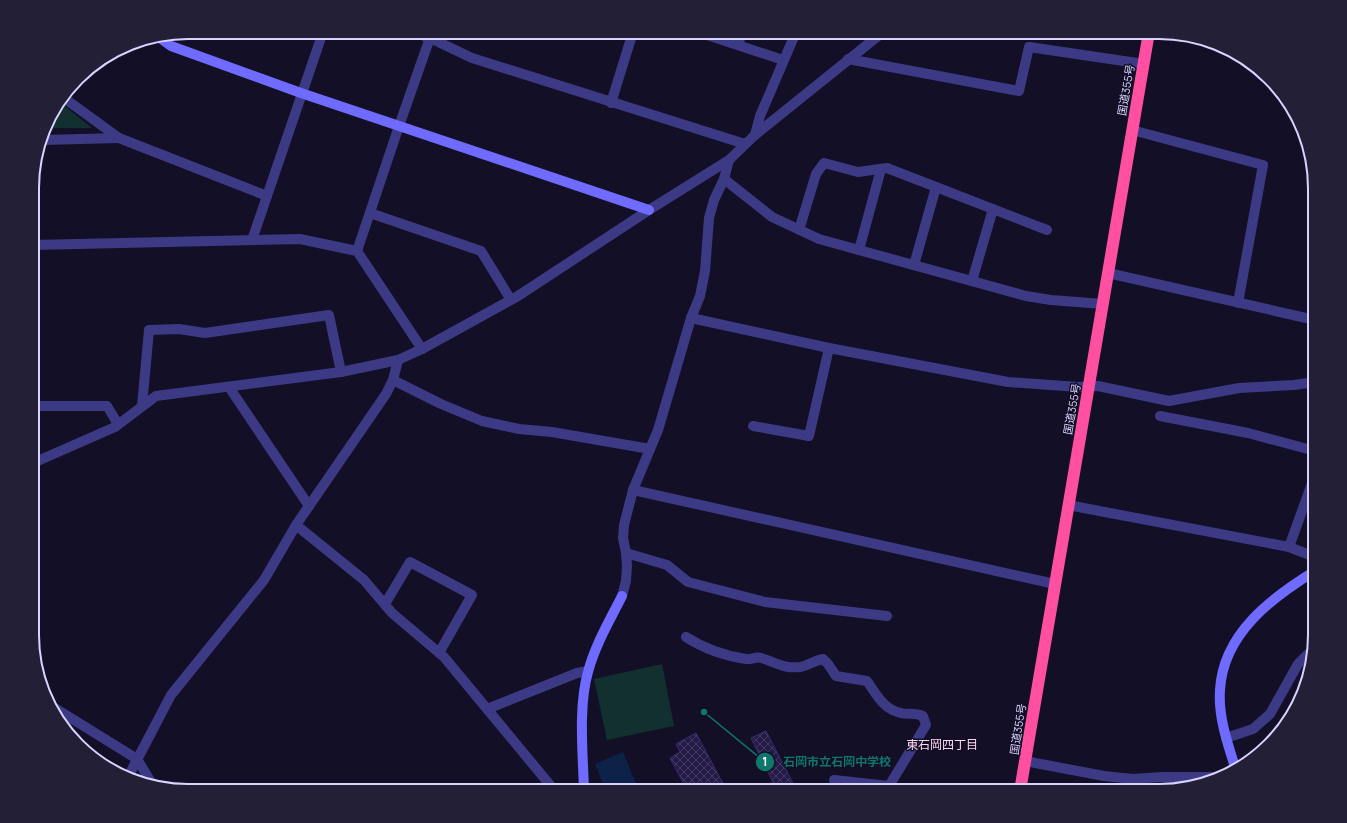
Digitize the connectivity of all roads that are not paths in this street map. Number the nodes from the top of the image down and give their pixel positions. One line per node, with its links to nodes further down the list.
1 (320, 39): 15 (street)
2 (430, 39): 18 (street)
3 (438, 39): 17 (street)
4 (631, 39): 17 (street)
5 (720, 39): 11 (street)
6 (740, 39): 11 (street)
7 (793, 39): 13 (street)
8 (874, 39): 12 (street)
9 (1148, 39): 14 (highway, 国道355号)
10 (164, 41): 15 (street)
11 (738, 45): 13 (street)
12 (848, 59): 14 (street); 20 (street)
13 (783, 60): 20 (street)
14 (1144, 64): 19 (highway, 国道355号)
15 (301, 93): 18 (street); 28 (street)
16 (67, 100): 21 (street)
17 (611, 103): 23 (street)
18 (399, 126): 30 (street); 31 (street)
19 (1132, 130): 39 (highway, 国道355号); 42 (street)
20 (755, 135): 23 (street)
21 (119, 138): 22 (street); 28 (street)
22 (47, 140)
23 (745, 144): 24 (street)
24 (729, 160): 26 (street); 30 (street)
25 (880, 169): 27 (street); 32 (street); 36 (street)
26 (724, 179): 32 (street); 44 (street)
27 (936, 187): 29 (street); 38 (street)
28 (267, 196): 34 (street)
29 (993, 209): 33 (street); 40 (street)
30 (649, 210): 41 (street)
31 (370, 213): 37 (street); 41 (street)
32 (800, 230): 36 (street)
33 (1047, 230)
34 (252, 240): 35 (street); 37 (street)
35 (39, 245)
36 (859, 250): 38 (street)
37 (357, 251): 47 (street)
38 (914, 265): 40 (street)
39 (1108, 273): 42 (street); 43 (highway, 国道355号)
40 (972, 281): 43 (street)
41 (511, 300): 47 (street)
42 (1238, 303): 45 (street)
43 (1103, 304): 53 (highway, 国道355号)
44 (691, 318): 46 (street); 60 (street)
45 (1308, 318)
46 (829, 348): 53 (street); 58 (street)
47 (422, 349): 48 (street)
48 (398, 360): 49 (street); 50 (street)
49 (341, 372): 52 (street); 55 (street)
50 (393, 380): 60 (street); 65 (street)
51 (1308, 383): 53 (street)
52 (230, 387): 55 (street); 65 (street)
53 (1089, 387): 64 (highway, 国道355号)
54 (39, 406): 57 (street)
55 (142, 406): 57 (street)
56 (1160, 416): 59 (street)
57 (118, 424): 61 (street)
58 (753, 426)
59 (1308, 448)
60 (650, 449): 62 (street)
61 (39, 460)
62 (633, 490): 68 (street); 71 (street)
63 (1308, 494): 67 (street)
64 (1068, 505): 67 (street); 71 (highway, 国道355号)
65 (309, 506): 66 (street)
66 (296, 525): 72 (street); 81 (street)
67 (1289, 547): 69 (street)
68 (626, 553): 73 (street); 77 (street)
69 (1308, 554)
70 (1308, 575): 80 (street)
71 (1055, 584): 82 (highway, 国道355号)
72 (385, 604): 75 (street); 75 (street)
73 (887, 616)
74 (686, 637): 91 (street)
75 (440, 653): 78 (street)
76 (1307, 656): 80 (street)
77 (588, 671): 78 (street); 89 (street)
78 (487, 709): 88 (street)
79 (60, 711): 81 (street)
80 (1226, 738): 83 (street)
81 (137, 759): 84 (street); 86 (street)
82 (1025, 761): 85 (street); 92 (highway, 国道355号)
83 (1234, 764)
84 (130, 773)
85 (1204, 777)
86 (150, 779)
87 (834, 780): 90 (street)
88 (549, 784)
89 (584, 784)
90 (862, 784)
91 (893, 784)
92 (1021, 784)

